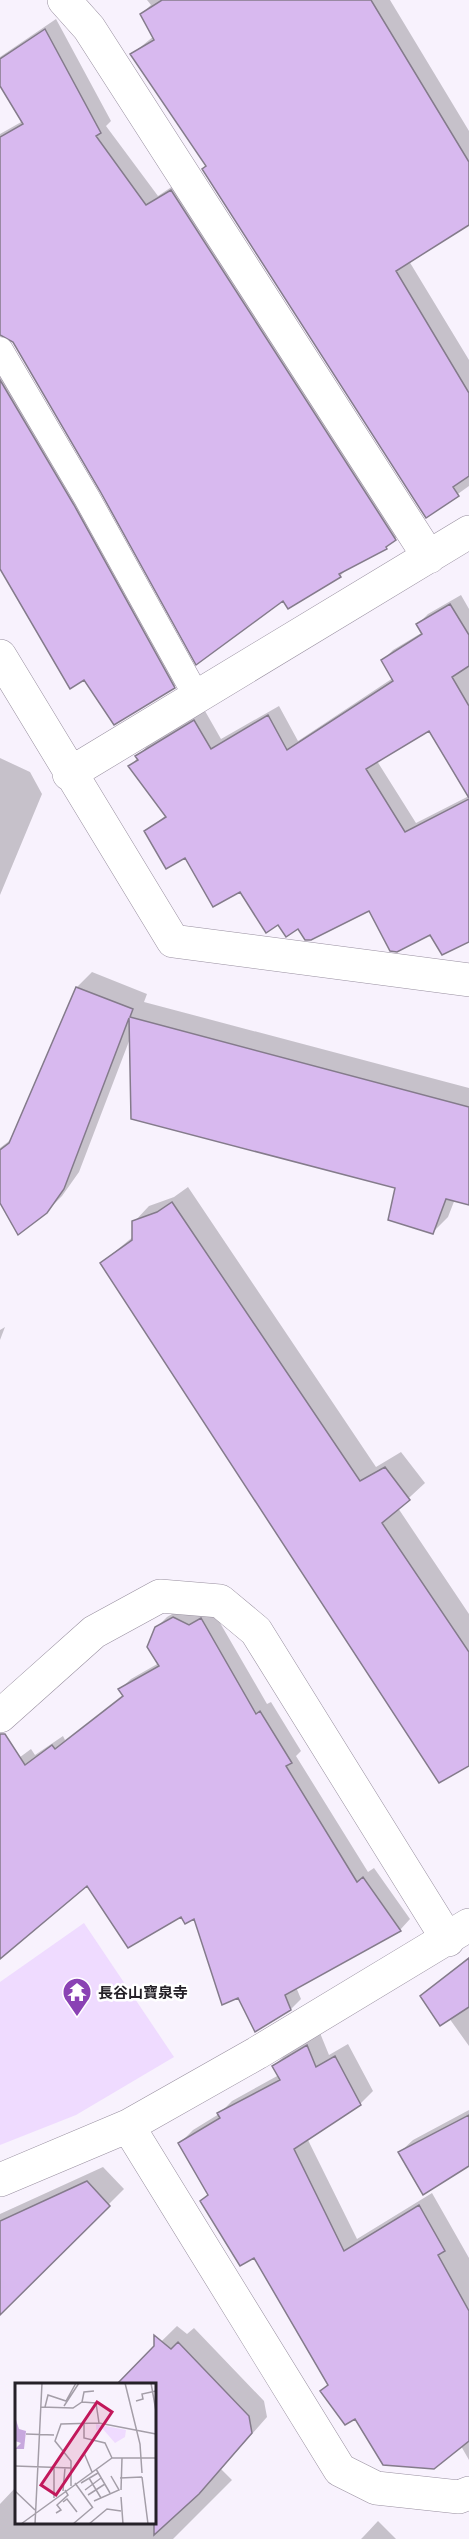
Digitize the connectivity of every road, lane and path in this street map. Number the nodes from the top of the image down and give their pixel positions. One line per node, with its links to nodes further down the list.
1 (64, 0): 4 (street)
2 (0, 350): 6 (lane)
3 (469, 532): 4 (street)
4 (429, 557): 6 (street)
5 (0, 656): 7 (street)
6 (197, 697): 7 (street)
7 (69, 774): 8 (street)
8 (469, 980)
9 (0, 1716): 10 (street)
10 (458, 1932): 11 (street)
11 (128, 2126): 12 (street); 13 (street)
12 (0, 2180)
13 (469, 2493)

